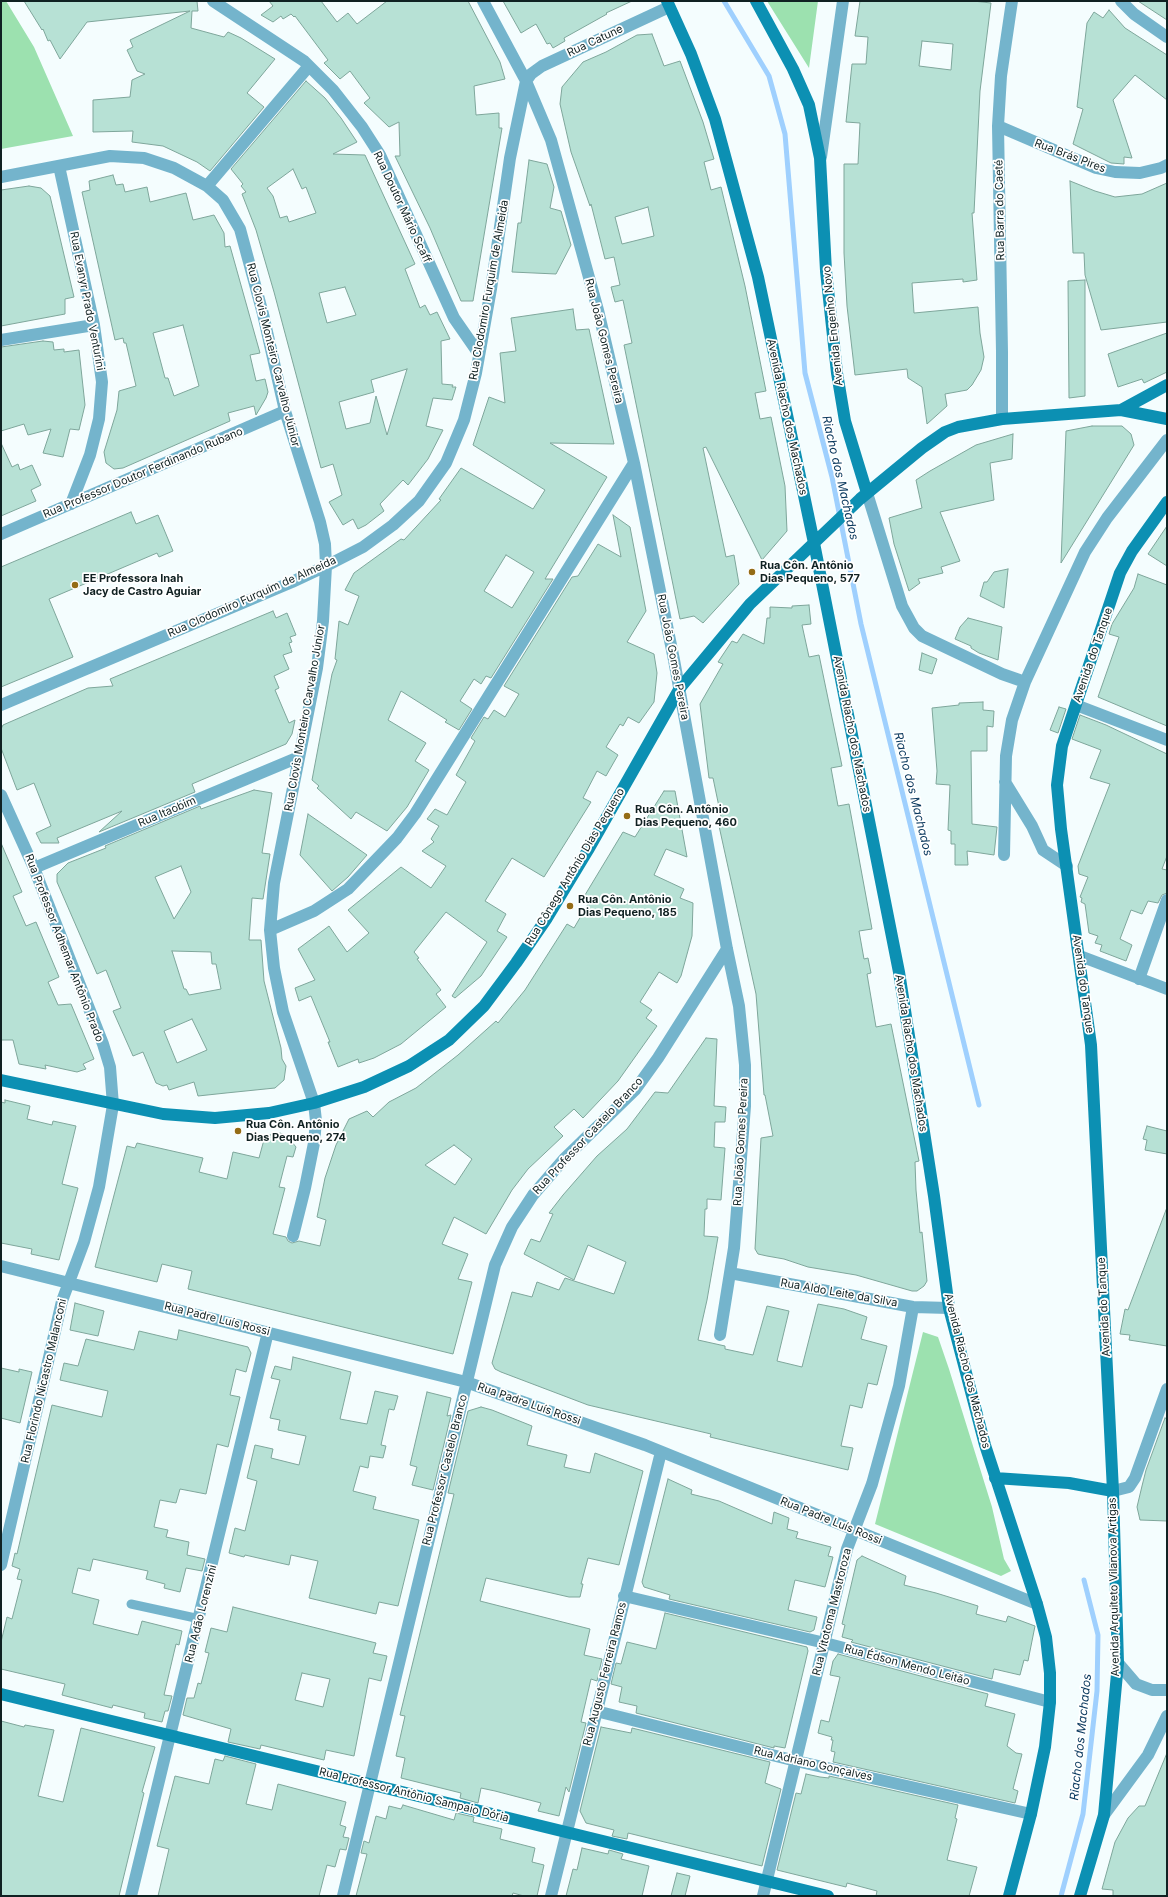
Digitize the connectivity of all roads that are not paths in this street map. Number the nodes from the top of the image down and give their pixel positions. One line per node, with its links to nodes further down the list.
1 (483, 1): 10 (street, Rua João Gomes Pereira)
2 (756, 1): 12 (main road)
3 (843, 1): 12 (street, Avenida Engenho Novo)
4 (1012, 1): 11 (street, Rua Barra do Caeté)
5 (1121, 1): 8 (street)
6 (217, 2): 9 (street, Rua Doutor Mário Scaff)
7 (668, 4): 10 (street, Rua Catune); 31 (main road, Avenida Riacho dos Machados)
8 (1167, 37)
9 (309, 66): 16 (street); 19 (street, Rua Doutor Mário Scaff)
10 (526, 81): 19 (street, Rua Clodomiro Furquim de Almeida); 26 (street, Rua João Gomes Pereira)
11 (998, 126): 13 (street, Rua Brás Pires); 23 (street, Rua Barra do Caeté)
12 (820, 158): 27 (main road, Avenida Engenho Novo)
13 (1167, 165)
14 (59, 166): 15 (street, Rua Clovis Monteiro Carvalho Júnior); 16 (street, Rua Clovis Monteiro Carvalho Júnior); 17 (street, Rua Evanyr Prado Venturini)
15 (1, 177)
16 (207, 186): 22 (street, Rua Clovis Monteiro Carvalho Júnior)
17 (94, 325): 18 (street); 29 (street, Rua Evanyr Prado Venturini)
18 (1, 340)
19 (479, 354): 32 (street, Rua Clodomiro Furquim de Almeida)
20 (1167, 385): 21 (main road)
21 (1121, 410): 23 (main road, Rua Cônego Antônio Dias Pequeno); 24 (main road)
22 (285, 411): 29 (street, Rua Professor Doutor Ferdinando Rubano); 32 (street, Rua Clovis Monteiro Carvalho Júnior)
23 (1002, 419): 27 (main road, Rua Cônego Antônio Dias Pequeno)
24 (1167, 419)
25 (1167, 440): 33 (street)
26 (634, 463): 34 (street, Rua João Gomes Pereira); 45 (street)
27 (863, 496): 31 (main road, Rua Cônego Antônio Dias Pequeno); 33 (street, Avenida Engenho Novo)
28 (1167, 502): 36 (main road, Avenida do Tanque)
29 (71, 504): 30 (street, Rua Professor Doutor Ferdinando Rubano)
30 (1, 534)
31 (814, 543): 34 (main road, Rua Cônego Antônio Dias Pequeno); 58 (main road, Avenida Riacho dos Machados)
32 (326, 566): 35 (street, Rua Clodomiro Furquim de Almeida); 38 (street, Rua Clovis Monteiro Carvalho Júnior)
33 (1025, 682): 39 (street)
34 (680, 688): 46 (street, Rua João Gomes Pereira); 51 (main road, Rua Cônego Antônio Dias Pequeno)
35 (1, 705)
36 (1076, 705): 37 (street); 42 (main road, Avenida do Tanque)
37 (1167, 740)
38 (299, 757): 43 (street, Rua Itaobim); 45 (street, Rua Clovis Monteiro Carvalho Júnior)
39 (1005, 782): 41 (street); 42 (street)
40 (1, 795): 43 (street, Rua Professor Adhemar Antônio Prado)
41 (1004, 855)
42 (1067, 866): 47 (main road, Avenida do Tanque)
43 (34, 868): 52 (street, Rua Professor Adhemar Antônio Prado)
44 (1167, 900): 48 (street)
45 (270, 930): 51 (street, Rua Clovis Monteiro Carvalho Júnior)
46 (727, 949): 55 (street, Rua João Gomes Pereira); 61 (street, Rua Professor Castelo Branco)
47 (1080, 956): 48 (street); 65 (main road, Avenida do Tanque)
48 (1139, 979): 49 (street)
49 (1167, 989)
50 (1, 1080): 52 (main road, Rua Cônego Antônio Dias Pequeno)
51 (314, 1103): 52 (main road, Rua Cônego Antônio Dias Pequeno); 53 (street, Rua Clovis Monteiro Carvalho Júnior)
52 (113, 1105): 56 (street, Rua Florindo Nicastro Malanconi)
53 (293, 1236)
54 (1, 1266): 56 (street, Rua Padre Luís Rossi)
55 (730, 1273): 57 (street, Rua Aldo Leite da Silva); 60 (street, Rua João Gomes Pereira)
56 (69, 1283): 59 (street, Rua Padre Luís Rossi); 67 (street, Rua Florindo Nicastro Malanconi)
57 (913, 1307): 58 (street, Rua Aldo Leite da Silva); 66 (street, Rua Vitotoma Mastroroza)
58 (949, 1308): 64 (main road, Avenida Riacho dos Machados)
59 (268, 1332): 61 (street, Rua Padre Luís Rossi); 71 (street, Rua Adão Lorenzini)
60 (720, 1335)
61 (466, 1382): 63 (street, Rua Padre Luís Rossi); 81 (street, Rua Professor Castelo Branco)
62 (1167, 1389): 65 (street)
63 (661, 1452): 66 (street, Rua Padre Luís Rossi); 68 (street, Rua Augusto Ferreira Ramos)
64 (995, 1478): 65 (main road); 70 (main road, Avenida Riacho dos Machados)
65 (1113, 1491): 73 (main road, Avenida Arquiteto Vilanova Artigas)
66 (854, 1530): 70 (street, Rua Padre Luís Rossi); 72 (street, Rua Vitotoma Mastroroza)
67 (1, 1565)
68 (624, 1596): 72 (street, Rua Édson Mendo Leitão); 77 (street, Rua Augusto Ferreira Ramos)
69 (131, 1604): 71 (lane)
70 (1037, 1604): 76 (main road, Avenida Riacho dos Machados)
71 (200, 1619): 79 (street, Rua Adão Lorenzini)
72 (825, 1643): 76 (street, Rua Édson Mendo Leitão); 80 (street, Rua Vitotoma Mastroroza)
73 (1118, 1663): 74 (street); 83 (main road, Avenida Arquiteto Vilanova Artigas)
74 (1167, 1690)
75 (1, 1694): 79 (main road, Rua Professor Antônio Sampaio Dória)
76 (1050, 1702): 82 (main road, Avenida Riacho dos Machados)
77 (596, 1711): 80 (street, Rua Adriano Gonçalves); 84 (street, Rua Augusto Ferreira Ramos)
78 (1167, 1716): 83 (street)
79 (171, 1736): 81 (main road, Rua Professor Antônio Sampaio Dória); 86 (street, Rua Adão Lorenzini)
80 (796, 1761): 82 (street, Rua Adriano Gonçalves); 85 (street, Rua Vitotoma Mastroroza)
81 (369, 1784): 84 (main road, Rua Professor Antônio Sampaio Dória); 87 (street, Rua Professor Castelo Branco)
82 (1031, 1814): 91 (main road, Avenida Riacho dos Machados)
83 (1104, 1815): 92 (main road, Avenida Arquiteto Vilanova Artigas)
84 (567, 1832): 85 (main road, Rua Professor Antônio Sampaio Dória); 88 (street, Rua Augusto Ferreira Ramos)
85 (767, 1881): 89 (street, Rua Vitotoma Mastroroza); 90 (main road, Rua Professor Antônio Sampaio Dória)
86 (131, 1896)
87 (343, 1896)
88 (551, 1896)
89 (763, 1896)
90 (828, 1896)
91 (1009, 1896)
92 (1080, 1896)

